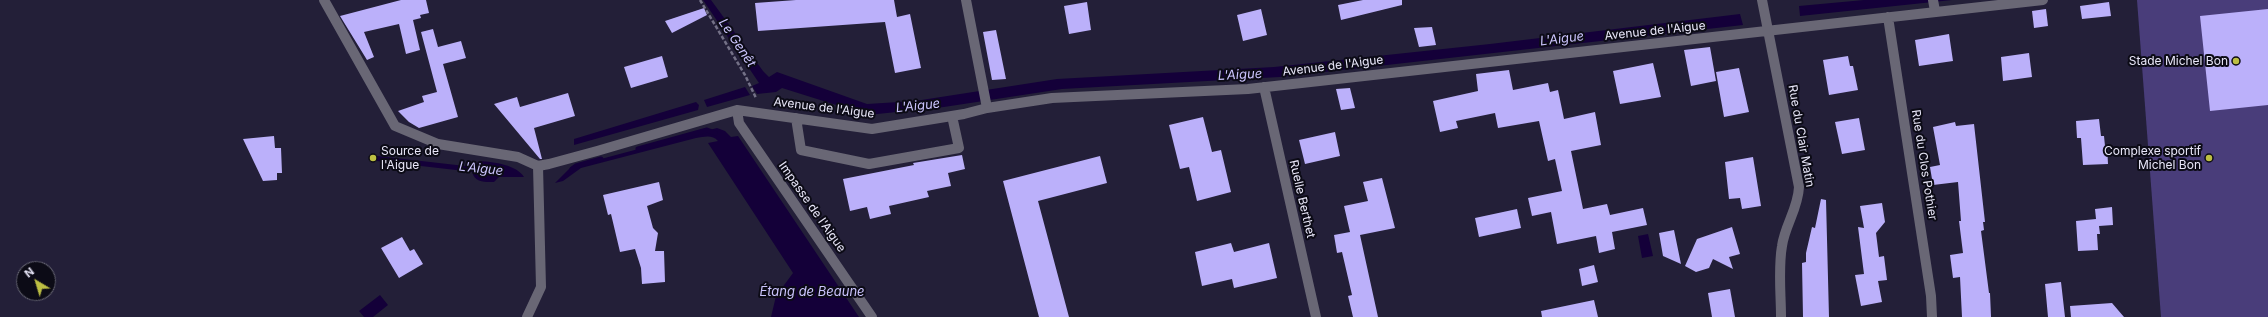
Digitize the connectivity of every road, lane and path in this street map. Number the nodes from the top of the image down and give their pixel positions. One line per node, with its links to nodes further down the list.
1 (324, 0): 15 (street)
2 (700, 0): 10 (path)
3 (966, 0): 11 (street)
4 (2043, 0): 6 (street, Avenue de l'Aigue)
5 (1762, 2): 8 (street, Rue du Clair Matin)
6 (1933, 5): 7 (street, Avenue de l'Aigue)
7 (1888, 17): 8 (street, Avenue de l'Aigue); 20 (street, Rue du Clos Pothier)
8 (1766, 26): 9 (street, Avenue de l'Aigue); 19 (street, Rue du Clair Matin)
9 (1264, 87): 11 (street, Avenue de l'Aigue); 18 (street, Ruelle Berthet)
10 (754, 95)
11 (987, 108): 13 (street, Avenue de l'Aigue)
12 (737, 110): 14 (street, Avenue de l'Aigue); 15 (street, Avenue de l'Aigue); 17 (street, Impasse de l'Aigue)
13 (952, 116): 14 (street, Avenue de l'Aigue); 14 (street)
14 (796, 118)
15 (538, 166): 16 (street)
16 (527, 317)
17 (872, 317)
18 (1316, 317)
19 (1781, 317)
20 (1932, 317)

